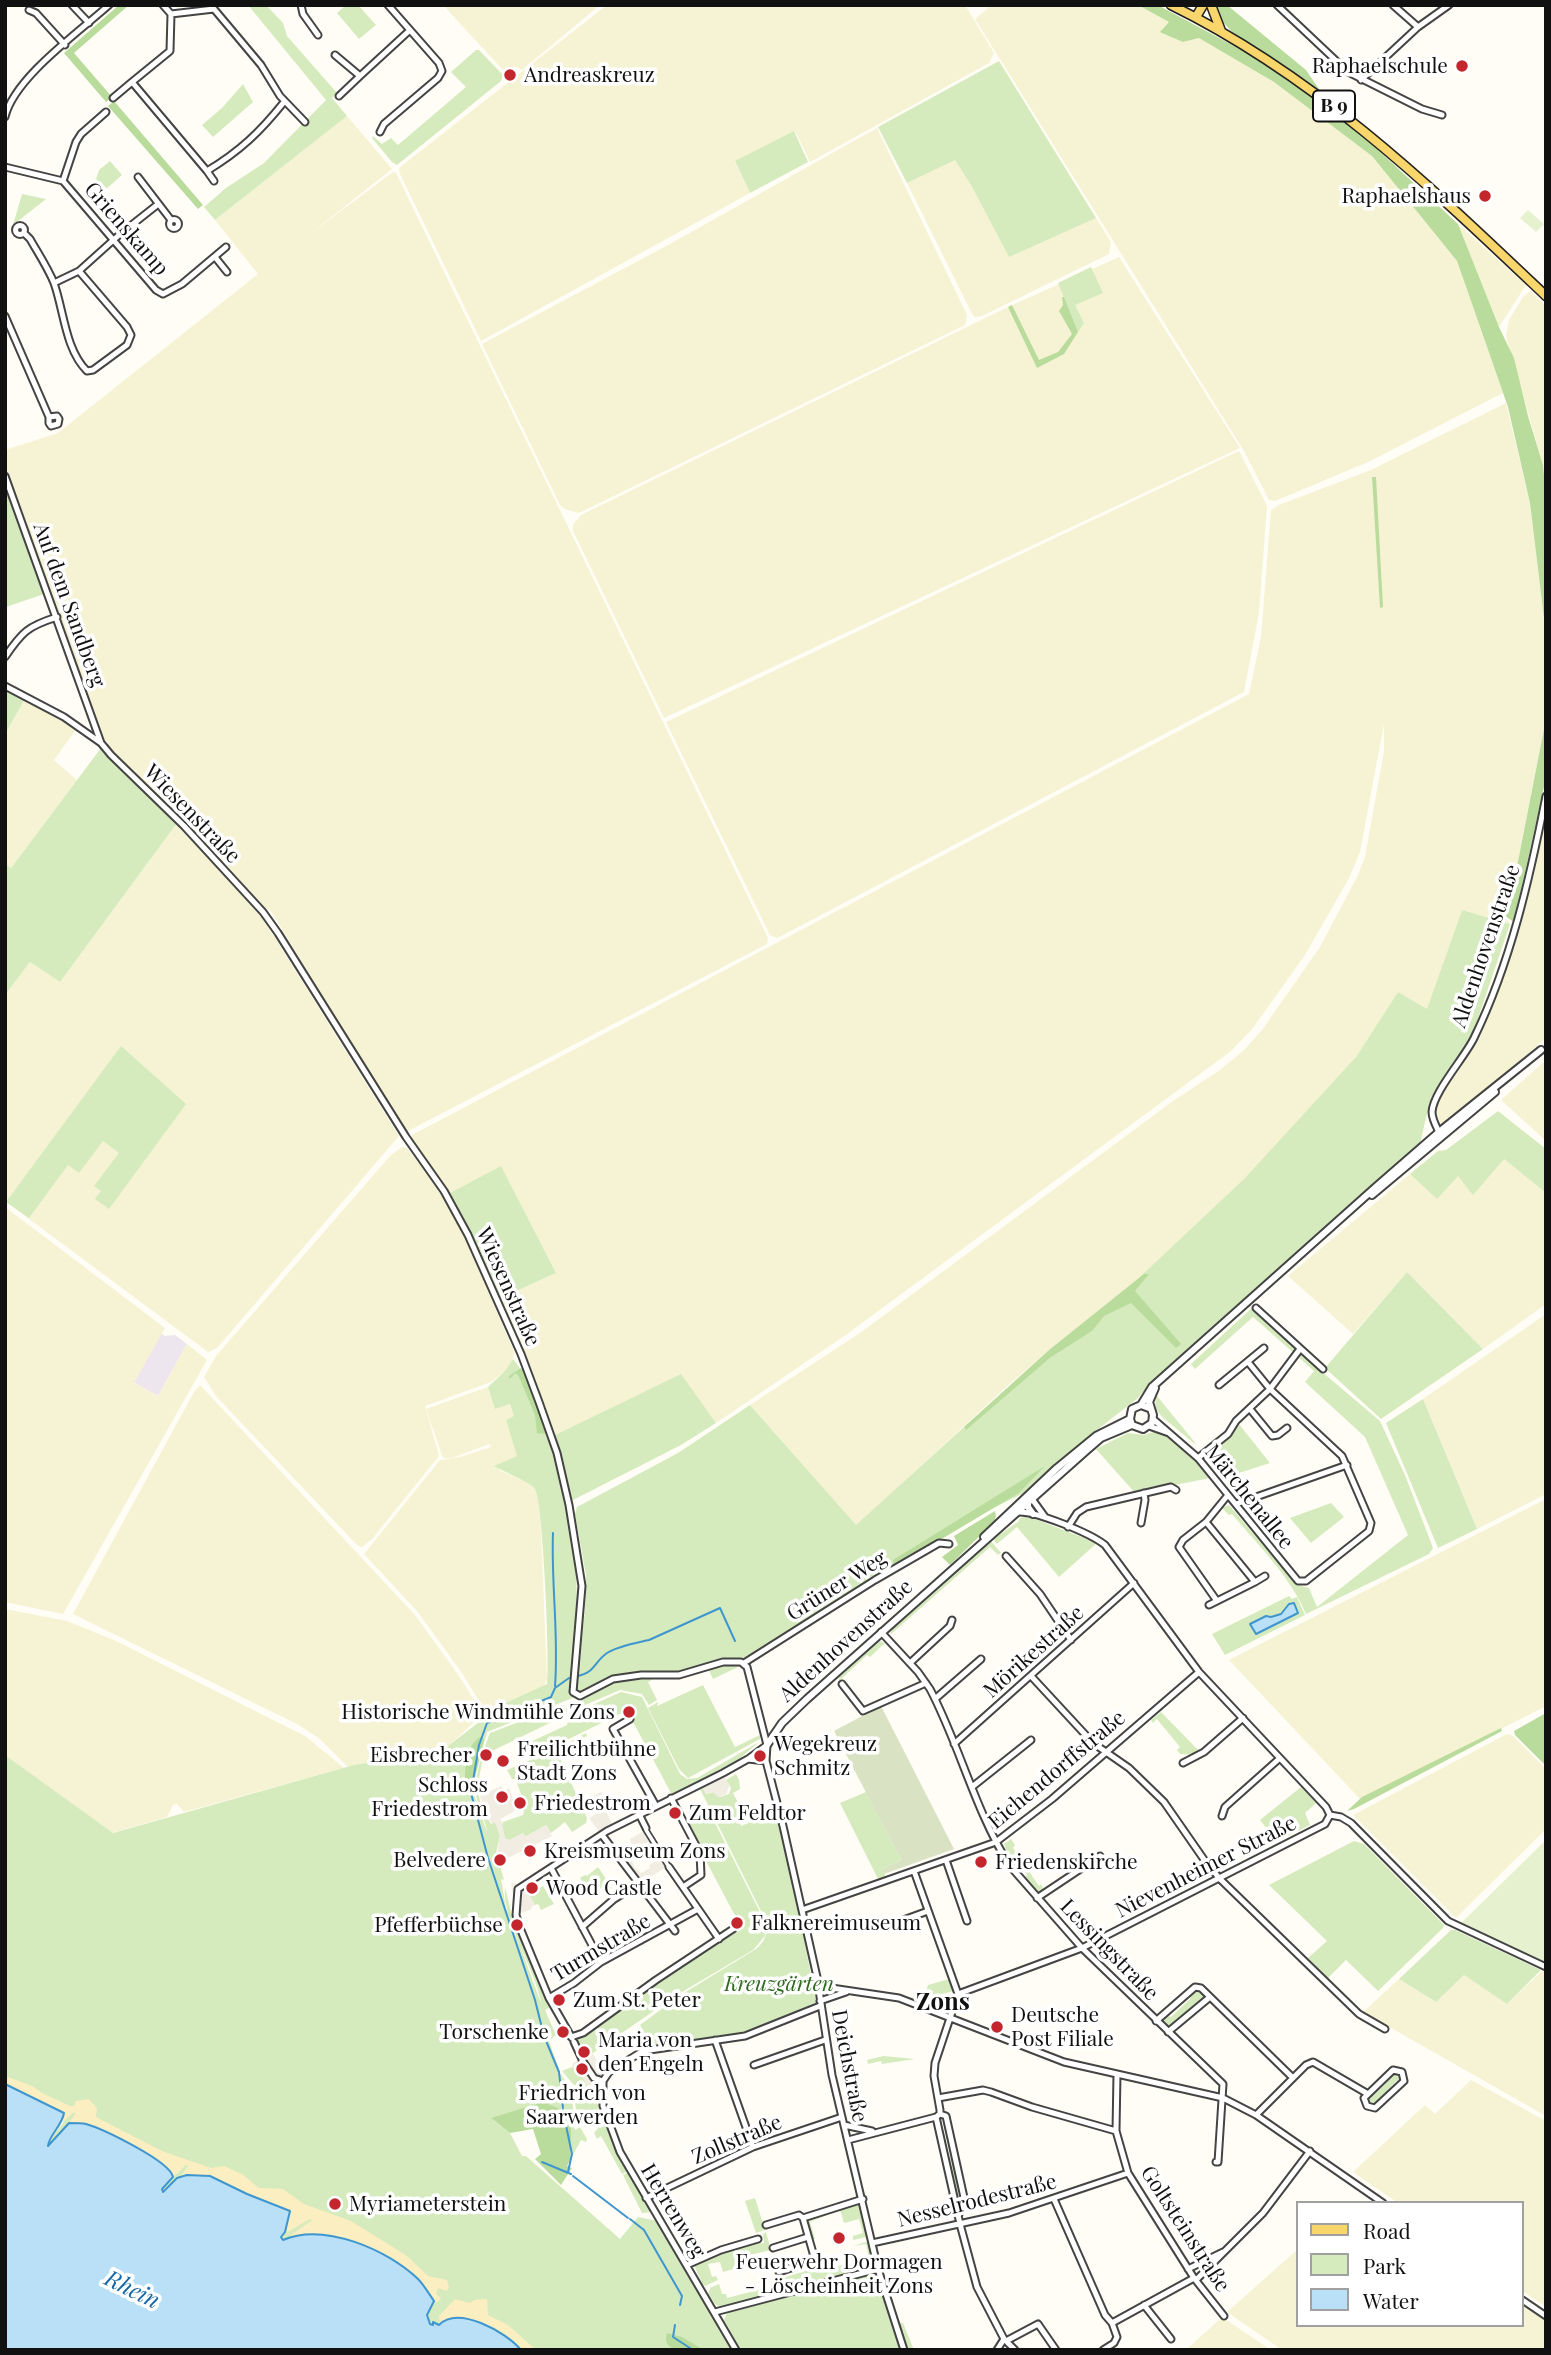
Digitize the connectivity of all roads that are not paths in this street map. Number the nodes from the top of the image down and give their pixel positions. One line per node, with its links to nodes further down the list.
1 (72, 5): 15 (street)
2 (109, 5): 15 (street)
3 (163, 5): 13 (street)
4 (301, 5): 19 (street)
5 (388, 5): 17 (street)
6 (1171, 5): 14 (main road, B 9)
7 (1203, 5): 14 (main road)
8 (1211, 5): 14 (main road); 18 (main road)
9 (1277, 5): 25 (street)
10 (1393, 5): 16 (street)
11 (1449, 5): 16 (street)
12 (29, 10): 20 (street)
13 (171, 14): 21 (street); 29 (street)
14 (1199, 19): 18 (main road, B 9)
15 (89, 23): 20 (street)
16 (1418, 27): 25 (street)
17 (410, 30): 24 (street); 34 (street)
18 (1221, 31): 49 (main road, B 9)
19 (318, 35)
20 (65, 45): 32 (street)
21 (170, 51): 23 (street); 26 (street)
22 (335, 55): 24 (street)
23 (177, 57)
24 (360, 76): 27 (street)
25 (1362, 80): 31 (street)
26 (132, 82): 28 (street); 36 (street)
27 (339, 96)
28 (113, 98)
29 (284, 102): 33 (street); 36 (street)
30 (106, 112): 38 (street)
31 (1442, 115)
32 (5, 117)
33 (305, 122)
34 (380, 132)
35 (5, 167): 38 (street, Grienskamp)
36 (207, 171): 39 (street)
37 (138, 177): 40 (street)
38 (63, 181): 43 (street, Grienskamp)
39 (215, 181)
40 (157, 205): 41 (street); 43 (street)
41 (171, 220)
42 (24, 233): 48 (street)
43 (113, 240): 45 (street, Grienskamp); 46 (street)
44 (226, 247): 45 (street, Grienskamp)
45 (215, 257): 47 (street)
46 (79, 271): 48 (street); 48 (street)
47 (227, 272)
48 (54, 283)
49 (1546, 296)
50 (5, 316): 51 (street)
51 (50, 417)
52 (5, 475): 53 (street, Auf dem Sandberg)
53 (57, 617): 54 (street); 56 (street, Auf dem Sandberg)
54 (5, 657)
55 (5, 686): 56 (street)
56 (102, 744): 102 (street, Wiesenstraße)
57 (1546, 796): 59 (street, Aldenhovenstraße)
58 (1544, 1048): 59 (street); 60 (street)
59 (1439, 1132): 60 (street)
60 (1341, 1220): 66 (street)
61 (1256, 1308): 63 (street)
62 (1264, 1348): 64 (street)
63 (1300, 1349): 65 (street); 68 (street)
64 (1248, 1362): 67 (street); 68 (street)
65 (1323, 1369)
66 (1160, 1381): 69 (street); 70 (street)
67 (1219, 1385)
68 (1270, 1389): 71 (street); 78 (street)
69 (1141, 1405): 70 (street); 73 (street)
70 (1149, 1408): 72 (street)
71 (1250, 1409): 75 (street); 77 (street)
72 (1153, 1419): 74 (street); 76 (street, Märchenallee)
73 (1131, 1422): 74 (street); 82 (street, Aldenhovenstraße); 82 (street)
74 (1149, 1426): 76 (street, Märchenallee)
75 (1287, 1428)
76 (1171, 1433): 77 (street, Märchenallee)
77 (1198, 1458): 81 (street, Märchenallee)
78 (1347, 1465): 83 (street); 83 (street, Märchenallee)
79 (1176, 1490): 80 (street)
80 (1144, 1493): 88 (street); 89 (street)
81 (1228, 1495): 83 (street, Märchenallee); 87 (street)
82 (1027, 1501): 84 (street, Aldenhovenstraße); 85 (street); 86 (street); 92 (street, Aldenhovenstraße)
83 (1236, 1504)
84 (1018, 1512): 85 (street); 92 (street, Aldenhovenstraße)
85 (1033, 1514): 86 (street)
86 (1047, 1519): 89 (street)
87 (1206, 1522): 95 (street); 96 (street)
88 (1140, 1523)
89 (1068, 1527): 94 (street)
90 (948, 1544): 102 (street, Grüner Weg)
91 (1006, 1556): 100 (street)
92 (953, 1568): 99 (street, Aldenhovenstraße)
93 (1265, 1576): 95 (street)
94 (1134, 1583): 100 (street, Mörikestraße); 104 (street)
95 (1255, 1583): 96 (street)
96 (1217, 1601): 97 (street)
97 (1209, 1605)
98 (952, 1620): 103 (street)
99 (881, 1632): 103 (street, Lessingstraße); 113 (street, Aldenhovenstraße)
100 (1071, 1640): 105 (street, Mörikestraße)
101 (981, 1659): 108 (street)
102 (744, 1663): 113 (street)
103 (910, 1663): 106 (street, Lessingstraße)
104 (1199, 1672): 109 (street); 114 (street, Eichendorffstraße)
105 (1031, 1676): 112 (street, Mörikestraße); 114 (street)
106 (926, 1683): 107 (street); 108 (street, Lessingstraße)
107 (842, 1684)
108 (935, 1699): 112 (street, Lessingstraße)
109 (1243, 1718): 115 (street); 118 (street)
110 (630, 1719): 121 (street)
111 (1031, 1740): 119 (street)
112 (954, 1744): 119 (street, Lessingstraße)
113 (767, 1745): 116 (street); 117 (street, Deichstraße)
114 (1105, 1751): 127 (street, Eichendorffstraße); 133 (street)
115 (1280, 1758): 123 (street); 124 (street)
116 (748, 1759): 117 (street); 120 (street)
117 (766, 1761): 138 (street, Deichstraße)
118 (1183, 1763)
119 (972, 1787): 127 (street, Lessingstraße)
120 (671, 1798): 121 (street); 135 (street)
121 (656, 1805): 122 (street)
122 (639, 1814): 125 (street); 126 (street)
123 (1330, 1815): 133 (street, Nievenheimer Straße); 149 (street)
124 (1222, 1816)
125 (646, 1829): 130 (street)
126 (602, 1835): 131 (street); 134 (street)
127 (996, 1842): 129 (street, Eichendorffstraße); 136 (street, Lessingstraße)
128 (1100, 1856): 136 (street)
129 (946, 1860): 132 (street, Eichendorffstraße); 140 (street)
130 (669, 1867): 135 (street)
131 (551, 1868): 143 (street); 154 (street)
132 (914, 1871): 138 (street, Eichendorffstraße); 139 (street)
133 (1220, 1878): 147 (street, Nievenheimer Straße); 158 (street)
134 (640, 1883): 141 (street); 143 (street)
135 (683, 1887): 137 (street)
136 (1037, 1898): 147 (street, Lessingstraße)
137 (698, 1909): 141 (street, Turmstraße); 146 (street)
138 (802, 1910): 150 (street, Deichstraße)
139 (928, 1912): 142 (street); 152 (street)
140 (967, 1921)
141 (670, 1925): 145 (street); 148 (street, Turmstraße)
142 (864, 1926)
143 (582, 1927): 148 (street)
144 (733, 1929): 146 (street)
145 (675, 1931)
146 (719, 1939): 160 (street)
147 (1082, 1948): 152 (street, Nievenheimer Straße); 157 (street, Lessingstraße)
148 (601, 1962): 154 (street, Turmstraße)
149 (1546, 1968)
150 (818, 1986): 151 (street); 155 (street, Deichstraße)
151 (853, 1990): 155 (street); 156 (street)
152 (958, 1994): 156 (street)
153 (1210, 1997): 157 (street); 159 (street); 165 (street)
154 (549, 1998): 160 (street)
155 (820, 2003): 161 (street); 162 (street, Deichstraße)
156 (951, 2017): 164 (street); 168 (street)
157 (1156, 2021): 159 (street, Lessingstraße)
158 (1385, 2029)
159 (1168, 2032): 169 (street, Lessingstraße)
160 (572, 2039): 166 (street)
161 (715, 2040): 166 (street); 177 (street)
162 (825, 2040): 163 (street); 172 (street, Deichstraße)
163 (754, 2065)
164 (1117, 2074): 169 (street); 174 (street, Goltsteinstraße)
165 (1293, 2078): 167 (street); 170 (street)
166 (603, 2081): 181 (street, Herrenweg)
167 (1368, 2094): 167 (street)
168 (938, 2098): 171 (street); 174 (street)
169 (1223, 2098): 170 (street); 179 (street)
170 (1256, 2115): 178 (street)
171 (938, 2116): 175 (street); 185 (street); 185 (street)
172 (842, 2117): 173 (street, Deichstraße); 177 (street, Zollstraße)
173 (844, 2125): 175 (street); 176 (street, Deichstraße)
174 (1116, 2131): 180 (street, Goltsteinstraße)
175 (875, 2132): 176 (street)
176 (848, 2140): 182 (street, Deichstraße)
177 (753, 2147): 181 (street, Zollstraße)
178 (1310, 2151): 184 (street); 193 (street)
179 (1216, 2162)
180 (1128, 2173): 183 (street, Nesselrodestraße); 196 (street, Goltsteinstraße)
181 (646, 2198): 194 (street, Herrenweg)
182 (863, 2199): 186 (street); 191 (street, Deichstraße)
183 (1054, 2199): 187 (street, Nesselrodestraße); 204 (street)
184 (1380, 2201)
185 (958, 2216): 187 (street)
186 (803, 2218): 188 (street); 189 (street)
187 (960, 2224): 191 (street, Nesselrodestraße); 206 (street)
188 (766, 2225)
189 (808, 2237): 192 (street); 197 (street)
190 (758, 2239): 194 (street)
191 (872, 2243): 195 (street, Deichstraße)
192 (773, 2248)
193 (1226, 2251): 196 (street); 198 (street)
194 (687, 2265): 201 (street, Herrenweg)
195 (878, 2269): 201 (street); 208 (street, Deichstraße)
196 (1188, 2269): 198 (street, Goltsteinstraße)
197 (779, 2272)
198 (1195, 2279): 200 (street); 202 (street, Goltsteinstraße)
199 (1523, 2300): 203 (street)
200 (1144, 2305): 204 (street); 205 (street)
201 (715, 2312): 207 (street, Herrenweg)
202 (1224, 2316)
203 (1546, 2316)
204 (1112, 2323): 212 (street)
205 (1171, 2339)
206 (1005, 2340): 209 (street); 210 (street); 211 (street)
207 (736, 2350)
208 (904, 2350)
209 (996, 2350)
210 (1016, 2350)
211 (1056, 2350)
212 (1103, 2350)

